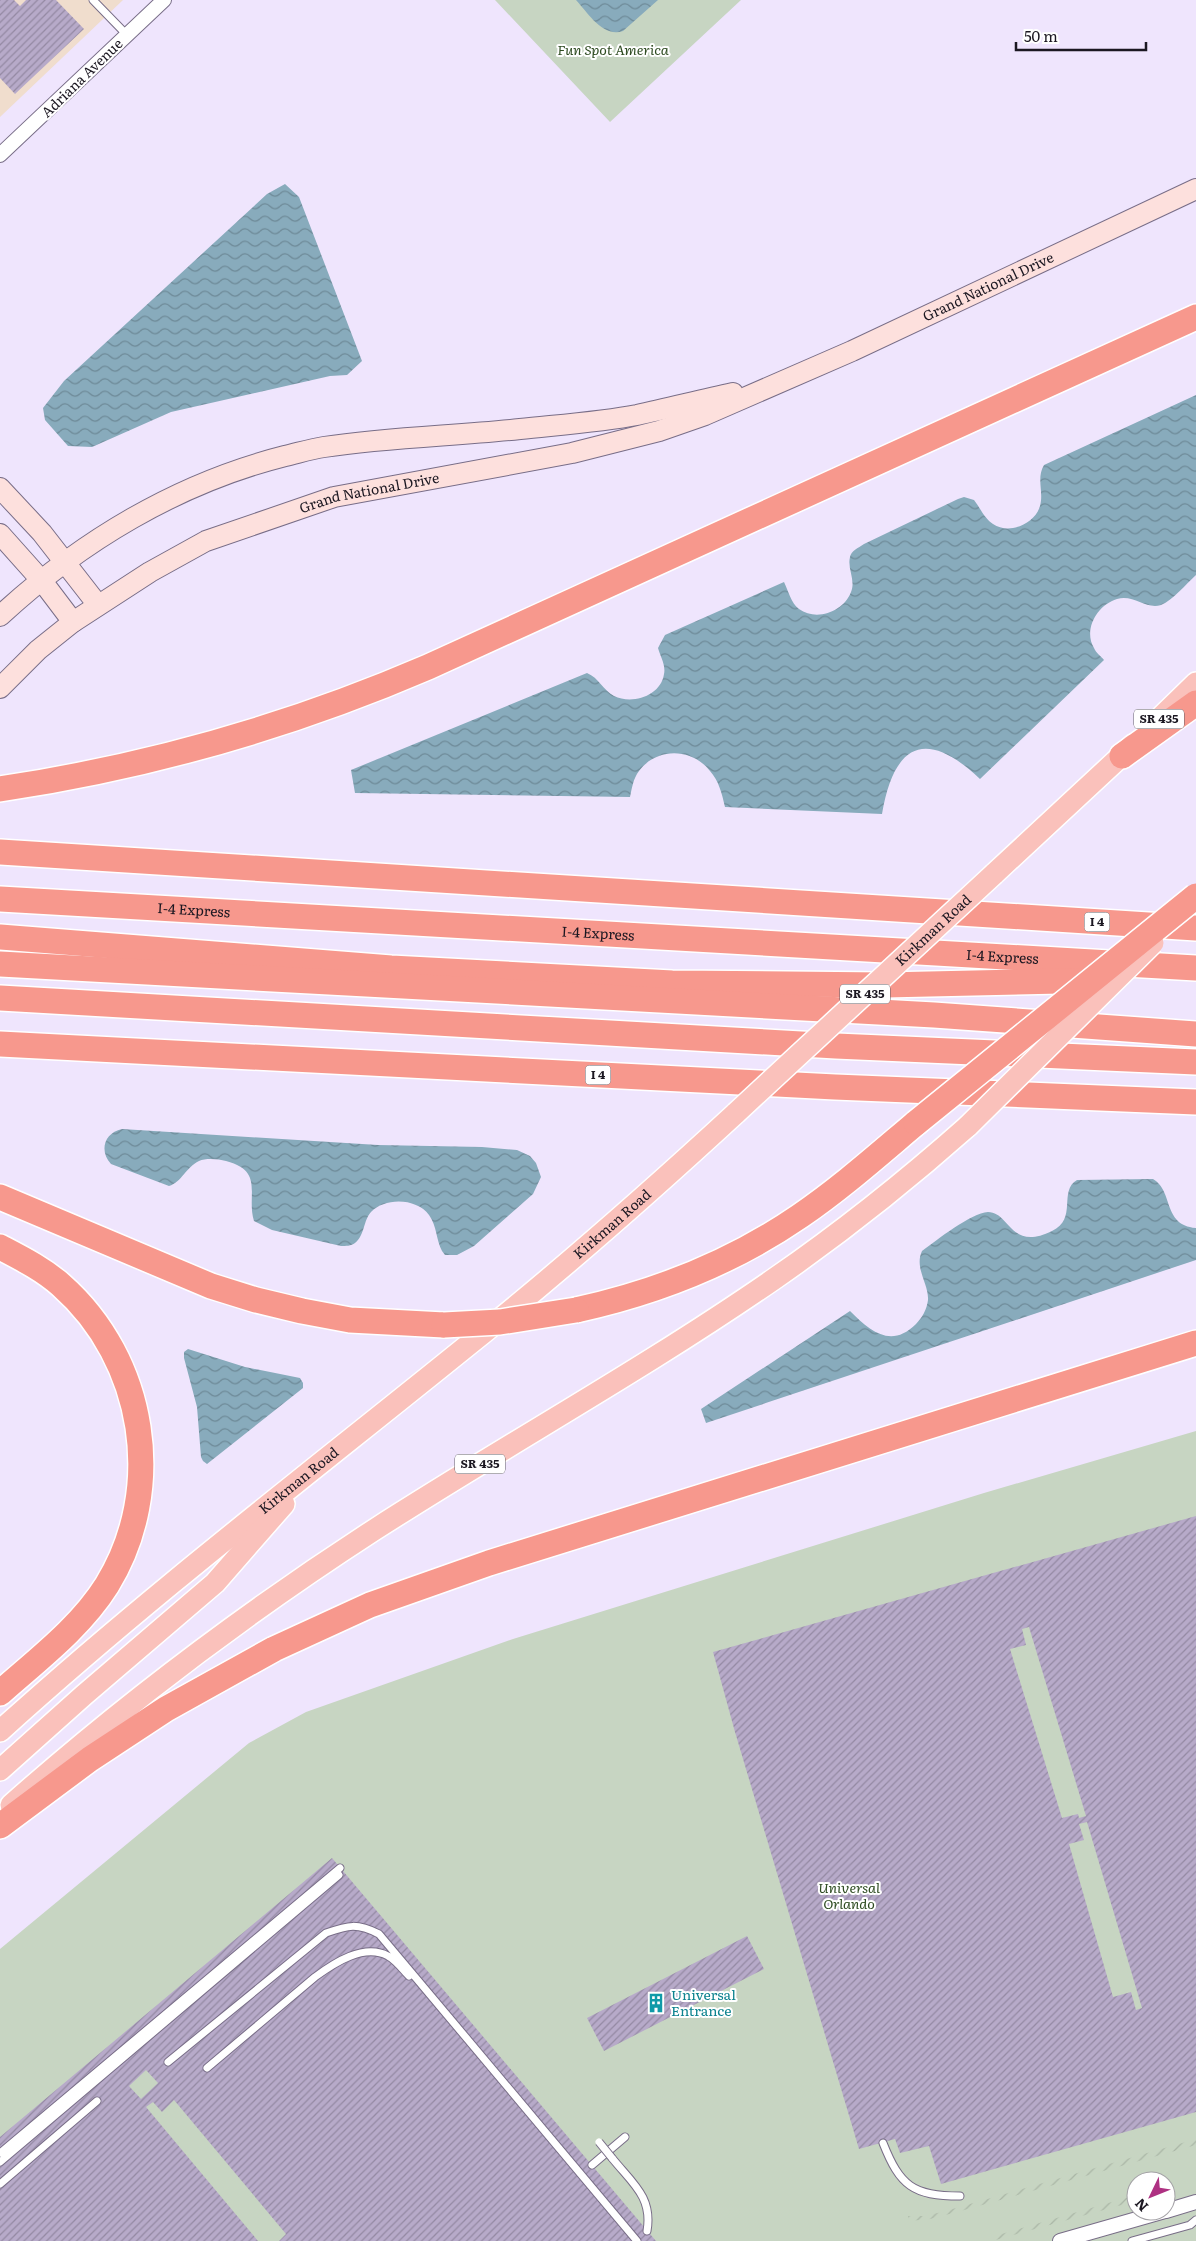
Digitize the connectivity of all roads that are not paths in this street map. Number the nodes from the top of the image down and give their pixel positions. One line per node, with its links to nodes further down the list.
1 (93, 0): 3 (lane)
2 (164, 0): 3 (street, Adriana Avenue)
3 (127, 35): 4 (street, Adriana Avenue)
4 (0, 155)
5 (1196, 189): 7 (street, Grand National Drive)
6 (1196, 317): 19 (highway)
7 (779, 382): 10 (street, Grand National Drive); 12 (street, Grand National Drive)
8 (0, 488): 10 (street)
9 (0, 534): 11 (street)
10 (66, 562): 11 (street, Grand National Drive); 12 (street)
11 (42, 580): 13 (street, Grand National Drive); 14 (street)
12 (98, 605): 14 (street, Grand National Drive)
13 (0, 616)
14 (73, 622): 16 (street, Grand National Drive)
15 (1196, 683): 18 (main road, Kirkman Road / SR 435)
16 (0, 688)
17 (1196, 703): 18 (highway)
18 (1122, 756): 39 (main road, Kirkman Road / SR 435, bridge)
19 (0, 789)
20 (0, 852): 25 (highway, I 4)
21 (1196, 896): 36 (highway, bridge)
22 (0, 899): 29 (highway, I-4 Express)
23 (1196, 901): 43 (main road, SR 435, bridge)
24 (1196, 906): 25 (highway)
25 (997, 917): 26 (highway, I 4)
26 (1196, 928)
27 (0, 937): 30 (highway)
28 (0, 964): 32 (highway)
29 (1196, 968)
30 (1196, 978)
31 (0, 998): 34 (highway)
32 (1196, 1034)
33 (0, 1044): 35 (highway, I 4)
34 (1196, 1062)
35 (1196, 1102)
36 (0, 1196)
37 (0, 1247): 40 (highway)
38 (1196, 1343): 44 (highway)
39 (338, 1448): 41 (main road, Kirkman Road / SR 435); 42 (main road)
40 (0, 1693)
41 (0, 1731)
42 (0, 1770)
43 (0, 1815)
44 (0, 1826)
45 (437, 2004): 46 (lane); 47 (lane); 62 (lane)
46 (168, 2062)
47 (207, 2068)
48 (97, 2101): 55 (lane)
49 (625, 2137): 54 (lane)
50 (599, 2142): 61 (lane, bridge)
51 (883, 2142): 56 (lane)
52 (0, 2153): 53 (lane)
53 (0, 2162)
54 (592, 2165)
55 (0, 2184)
56 (960, 2196)
57 (1196, 2202): 58 (street)
58 (1176, 2208)
59 (1196, 2220): 64 (lane)
60 (1131, 2221): 63 (street)
61 (647, 2231)
62 (637, 2241)
63 (1060, 2241)
64 (1132, 2241)

